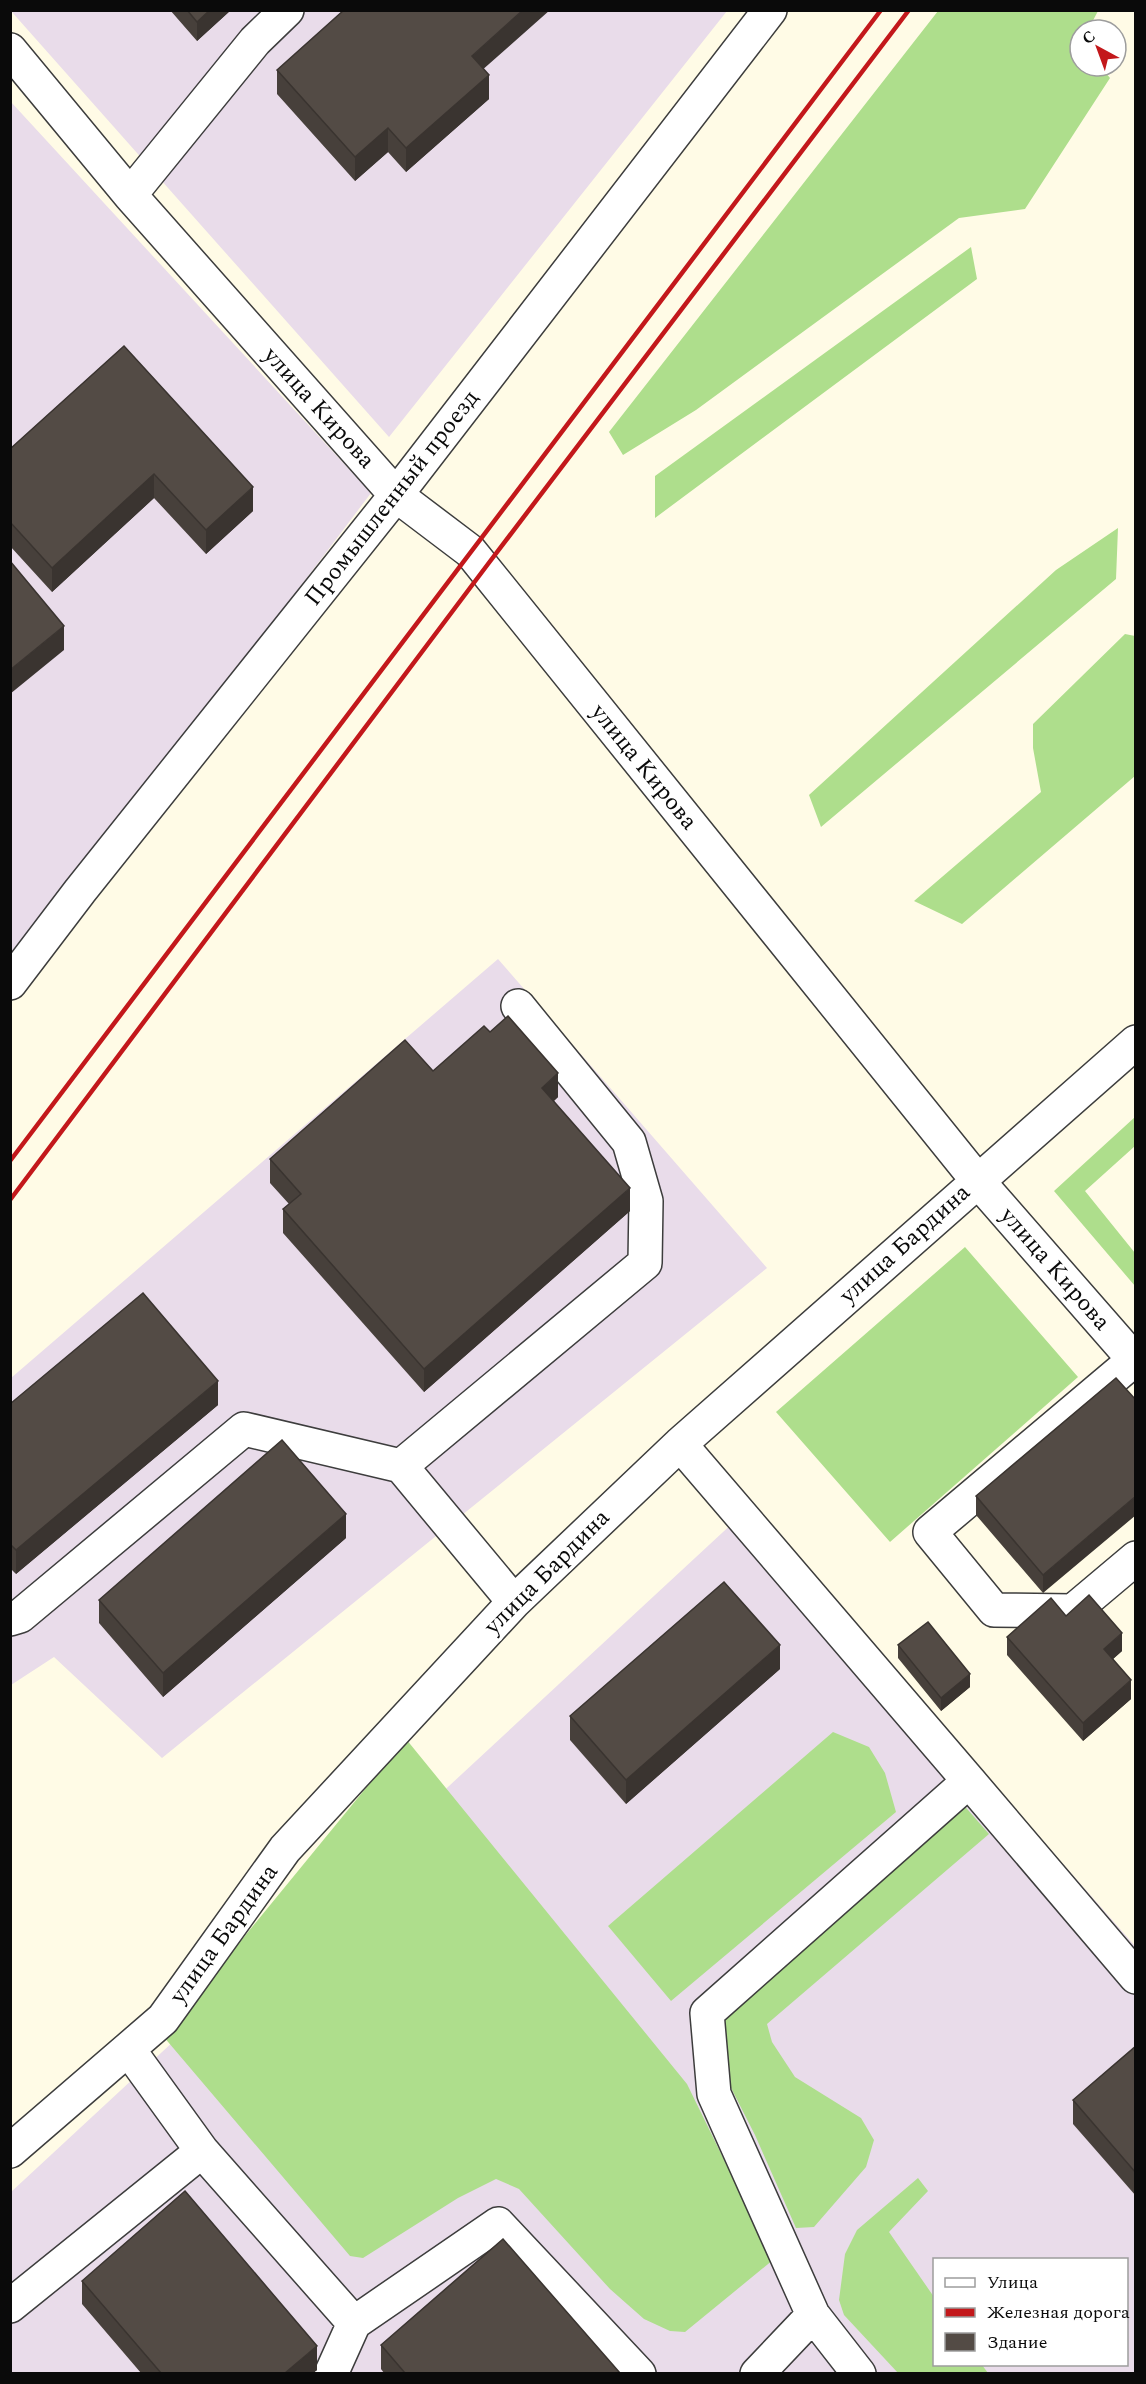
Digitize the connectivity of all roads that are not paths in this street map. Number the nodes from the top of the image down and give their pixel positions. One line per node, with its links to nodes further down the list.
1 (287, 10): 4 (street)
2 (770, 10): 5 (street, Промышленный проезд)
3 (10, 50): 4 (street, улица Кирова)
4 (130, 195): 5 (street, улица Кирова)
5 (396, 495): 6 (street, Промышленный проезд); 9 (street, улица Кирова)
6 (10, 984)
7 (518, 1006): 12 (street)
8 (1136, 1042): 9 (street, улица Бардина)
9 (977, 1180): 10 (street, улица Кирова); 11 (street, улица Бардина)
10 (1135, 1361): 13 (street)
11 (680, 1444): 14 (street, улица Бардина); 16 (street)
12 (401, 1466): 14 (street); 15 (street)
13 (1136, 1558)
14 (514, 1602): 18 (street, улица Бардина)
15 (10, 1619)
16 (969, 1781): 17 (street); 22 (street)
17 (1136, 1977)
18 (129, 2050): 19 (street, улица Бардина); 20 (street)
19 (10, 2151)
20 (202, 2151): 21 (street); 23 (street)
21 (10, 2306)
22 (813, 2314): 26 (street); 27 (street)
23 (354, 2323): 24 (street); 25 (street)
24 (331, 2373)
25 (639, 2373)
26 (757, 2373)
27 (858, 2373)

